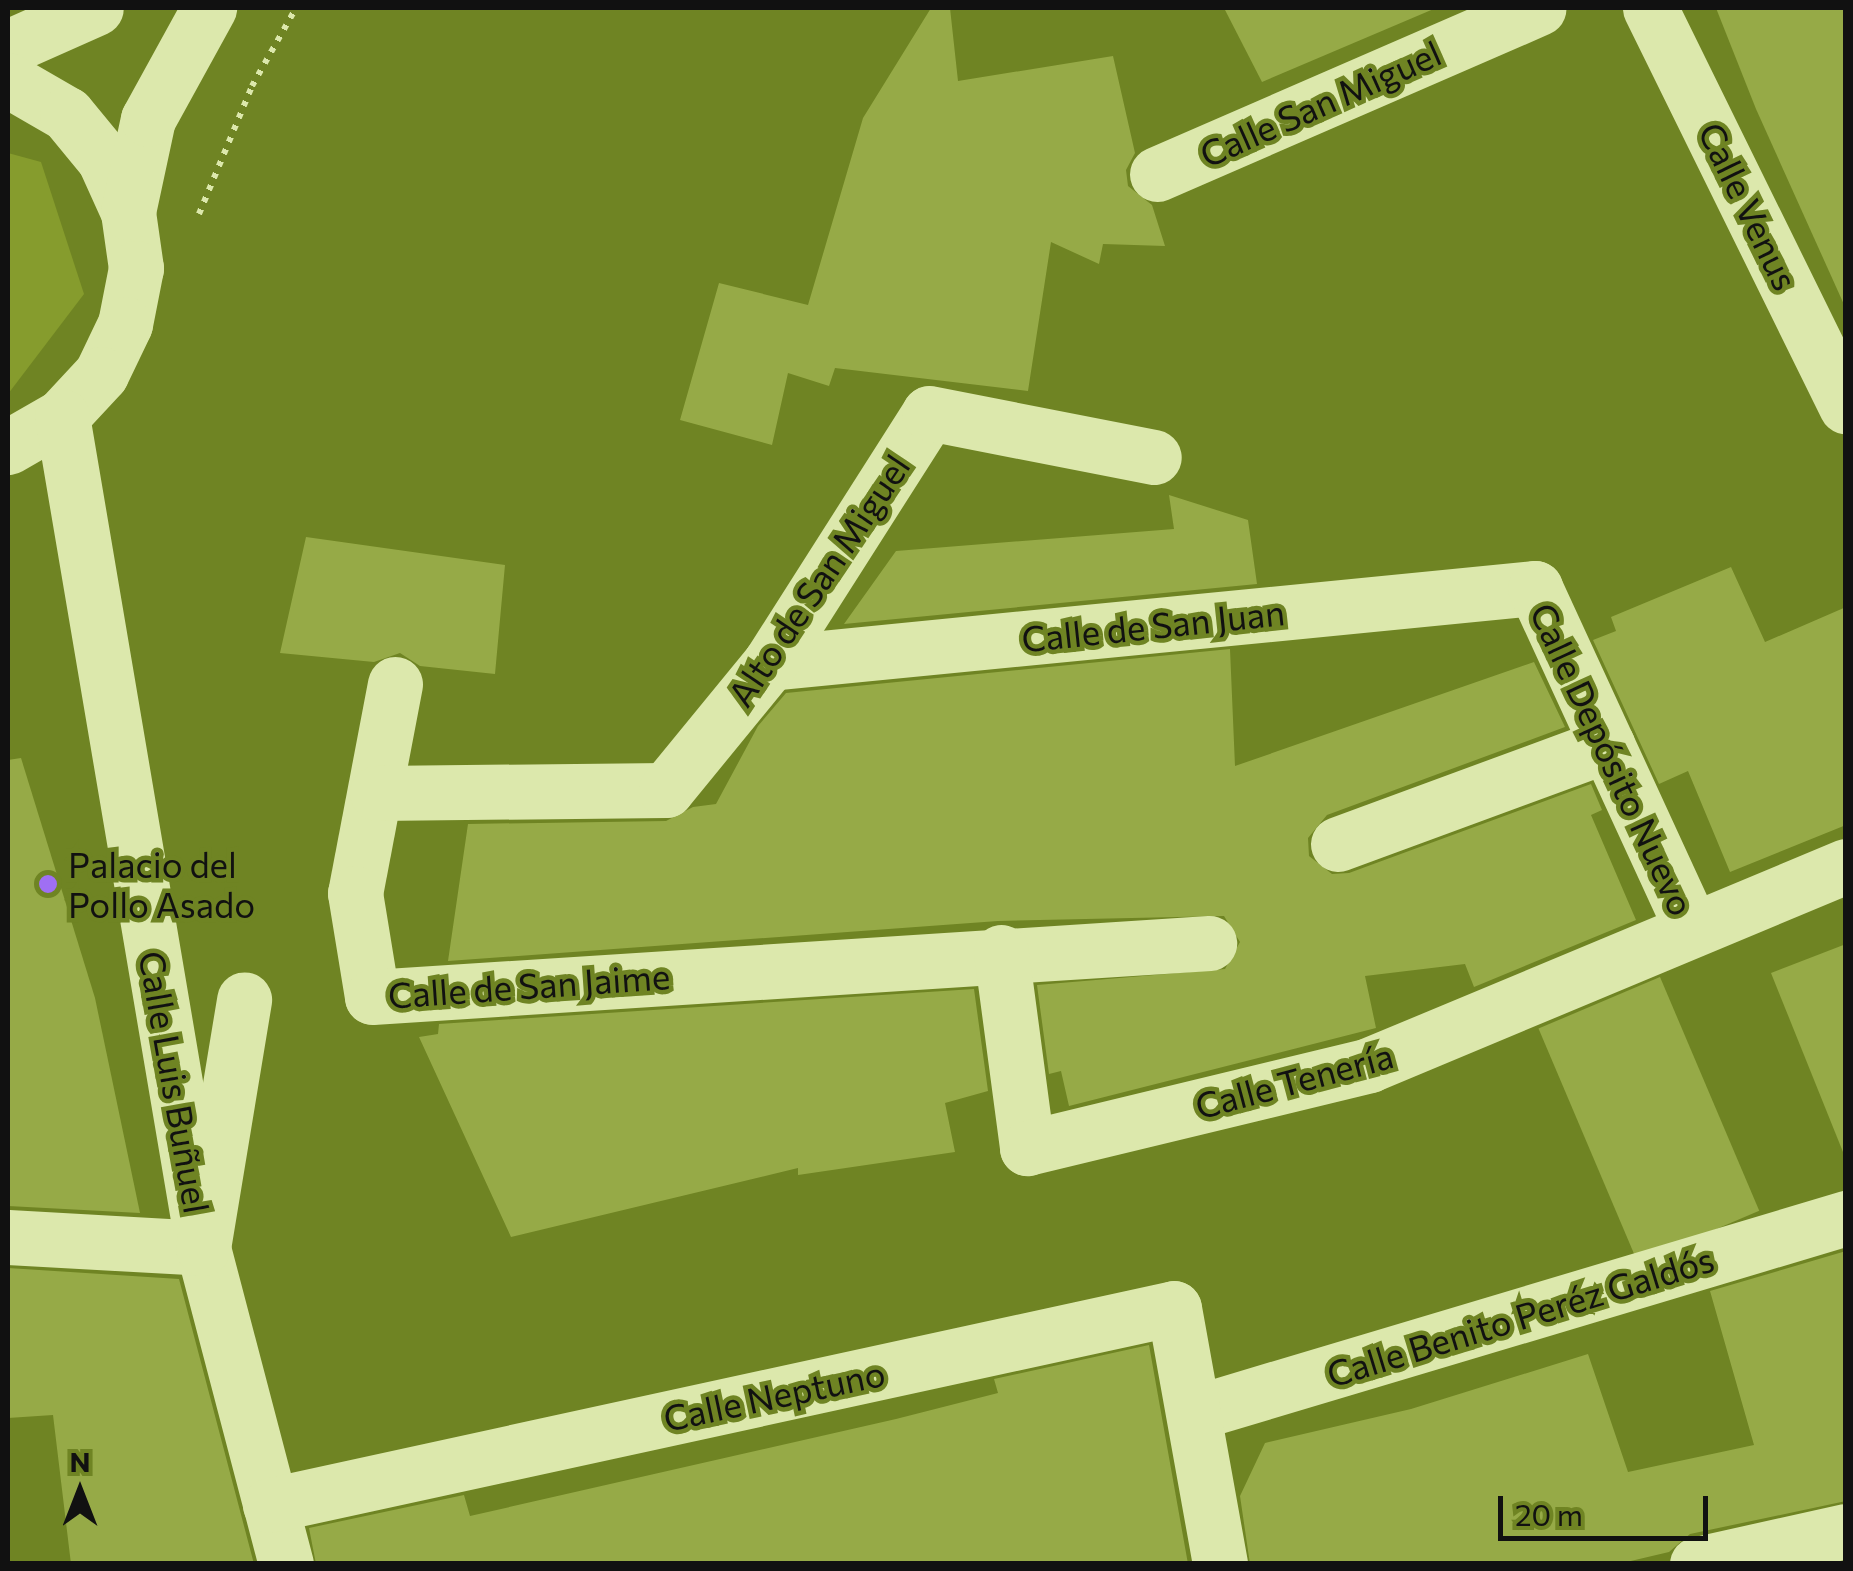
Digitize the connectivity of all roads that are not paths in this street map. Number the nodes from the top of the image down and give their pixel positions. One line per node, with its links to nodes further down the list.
1 (96, 8): 5 (street)
2 (209, 8): 8 (street)
3 (1538, 8): 7 (street, Calle San Miguel)
4 (1650, 8): 9 (street, Calle Venus)
5 (8, 47)
6 (8, 80): 8 (street)
7 (1157, 174)
8 (128, 212): 10 (street)
9 (1846, 406)
10 (62, 416): 11 (street); 26 (street, Calle Luis Buñuel)
11 (8, 447)
12 (1154, 457): 14 (street, Alto de San Miguel)
13 (1534, 588): 14 (street, Calle de San Juan); 16 (street, Calle Depósito Nuevo)
14 (770, 663): 17 (street, Alto de San Miguel)
15 (395, 684): 17 (street, Calle de San Jaime)
16 (1607, 745): 18 (street); 20 (street, Calle Depósito Nuevo)
17 (376, 793): 22 (street, Calle de San Jaime)
18 (1338, 844)
19 (1846, 866): 20 (street, Calle Tenería)
20 (1692, 930): 22 (street, Calle Tenería)
21 (1209, 943): 22 (street)
22 (1001, 952)
23 (244, 999): 26 (street)
24 (1846, 1218): 27 (street, Calle Benito Peréz Galdós)
25 (8, 1238): 26 (street)
26 (203, 1248): 28 (street, Calle Luis Buñuel)
27 (1194, 1413): 28 (street, Calle Neptuno); 31 (street)
28 (270, 1505): 30 (street, Calle Luis Buñuel)
29 (1846, 1531): 32 (street)
30 (286, 1564)
31 (1220, 1564)
32 (1697, 1564)

